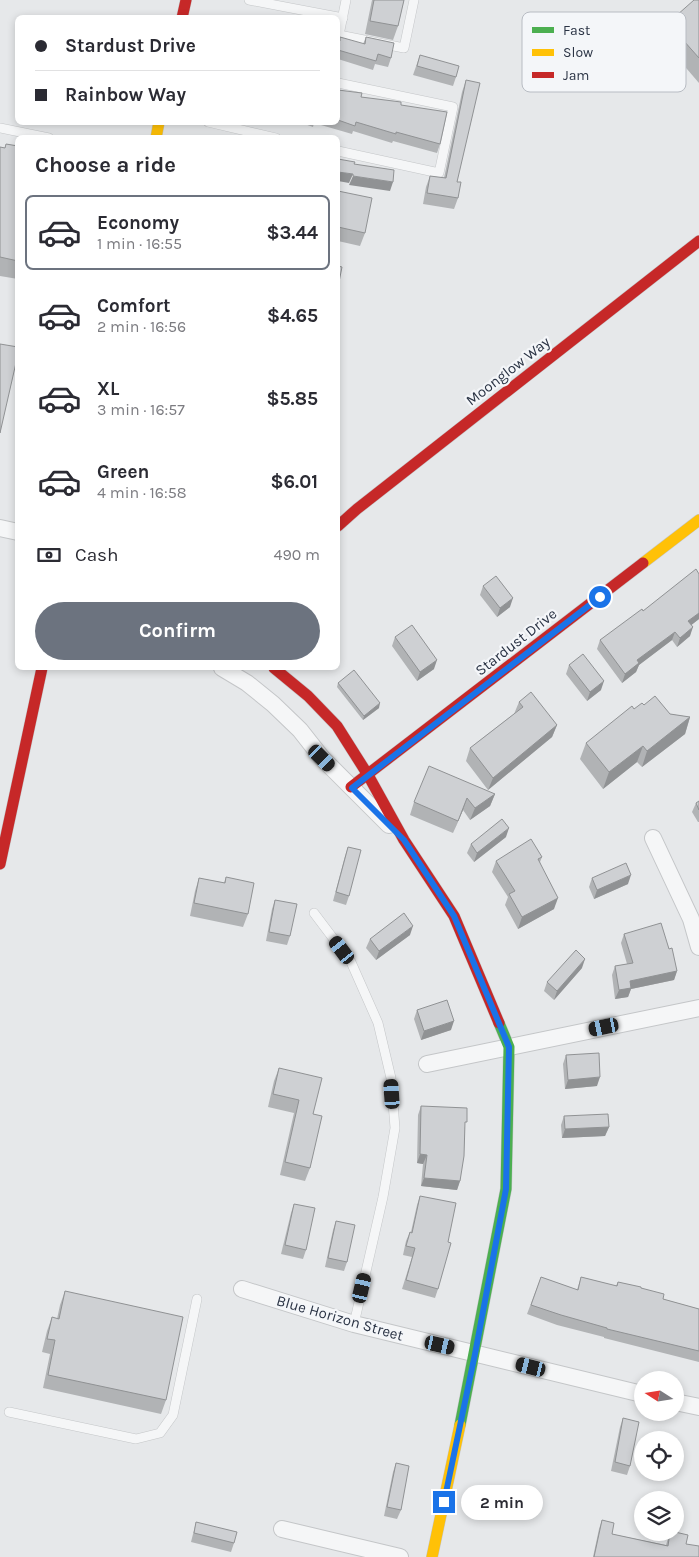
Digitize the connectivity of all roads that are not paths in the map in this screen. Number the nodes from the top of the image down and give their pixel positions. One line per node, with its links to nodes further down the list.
1 (186, 0): 6 (main road)
2 (249, 0): 5 (lane)
3 (346, 0): 9 (lane)
4 (414, 0): 11 (lane)
5 (278, 3): 7 (lane)
6 (183, 15)
7 (330, 15)
8 (340, 17): 9 (lane)
9 (343, 18): 10 (lane)
10 (340, 31)
11 (340, 35)
12 (340, 82): 19 (lane)
13 (221, 125): 16 (lane)
14 (255, 125): 16 (lane)
15 (0, 128): 17 (lane)
16 (254, 133): 18 (lane)
17 (34, 135)
18 (263, 135)
19 (340, 151)
20 (699, 241): 21 (main road, Moonglow Way)
21 (340, 524)
22 (698, 524): 28 (main road, Stardust Drive)
23 (0, 528): 24 (street)
24 (15, 531)
25 (42, 670): 32 (main road)
26 (225, 670): 29 (street)
27 (276, 670): 28 (main road)
28 (368, 775): 29 (main road, Stardust Drive); 31 (main road)
29 (352, 788): 31 (street)
30 (652, 838): 34 (street)
31 (404, 840): 36 (main road)
32 (0, 864)
33 (314, 913): 40 (lane)
34 (699, 947)
35 (699, 1008): 36 (street)
36 (509, 1047): 37 (street); 41 (main road)
37 (427, 1064)
38 (242, 1289): 40 (street, Blue Horizon Street)
39 (197, 1299): 45 (lane)
40 (354, 1324): 41 (street, Blue Horizon Street)
41 (475, 1354): 42 (street, Blue Horizon Street); 48 (main road)
42 (634, 1392)
43 (684, 1404): 44 (street)
44 (699, 1408)
45 (9, 1412)
46 (282, 1529): 47 (street)
47 (400, 1557)
48 (432, 1557)

